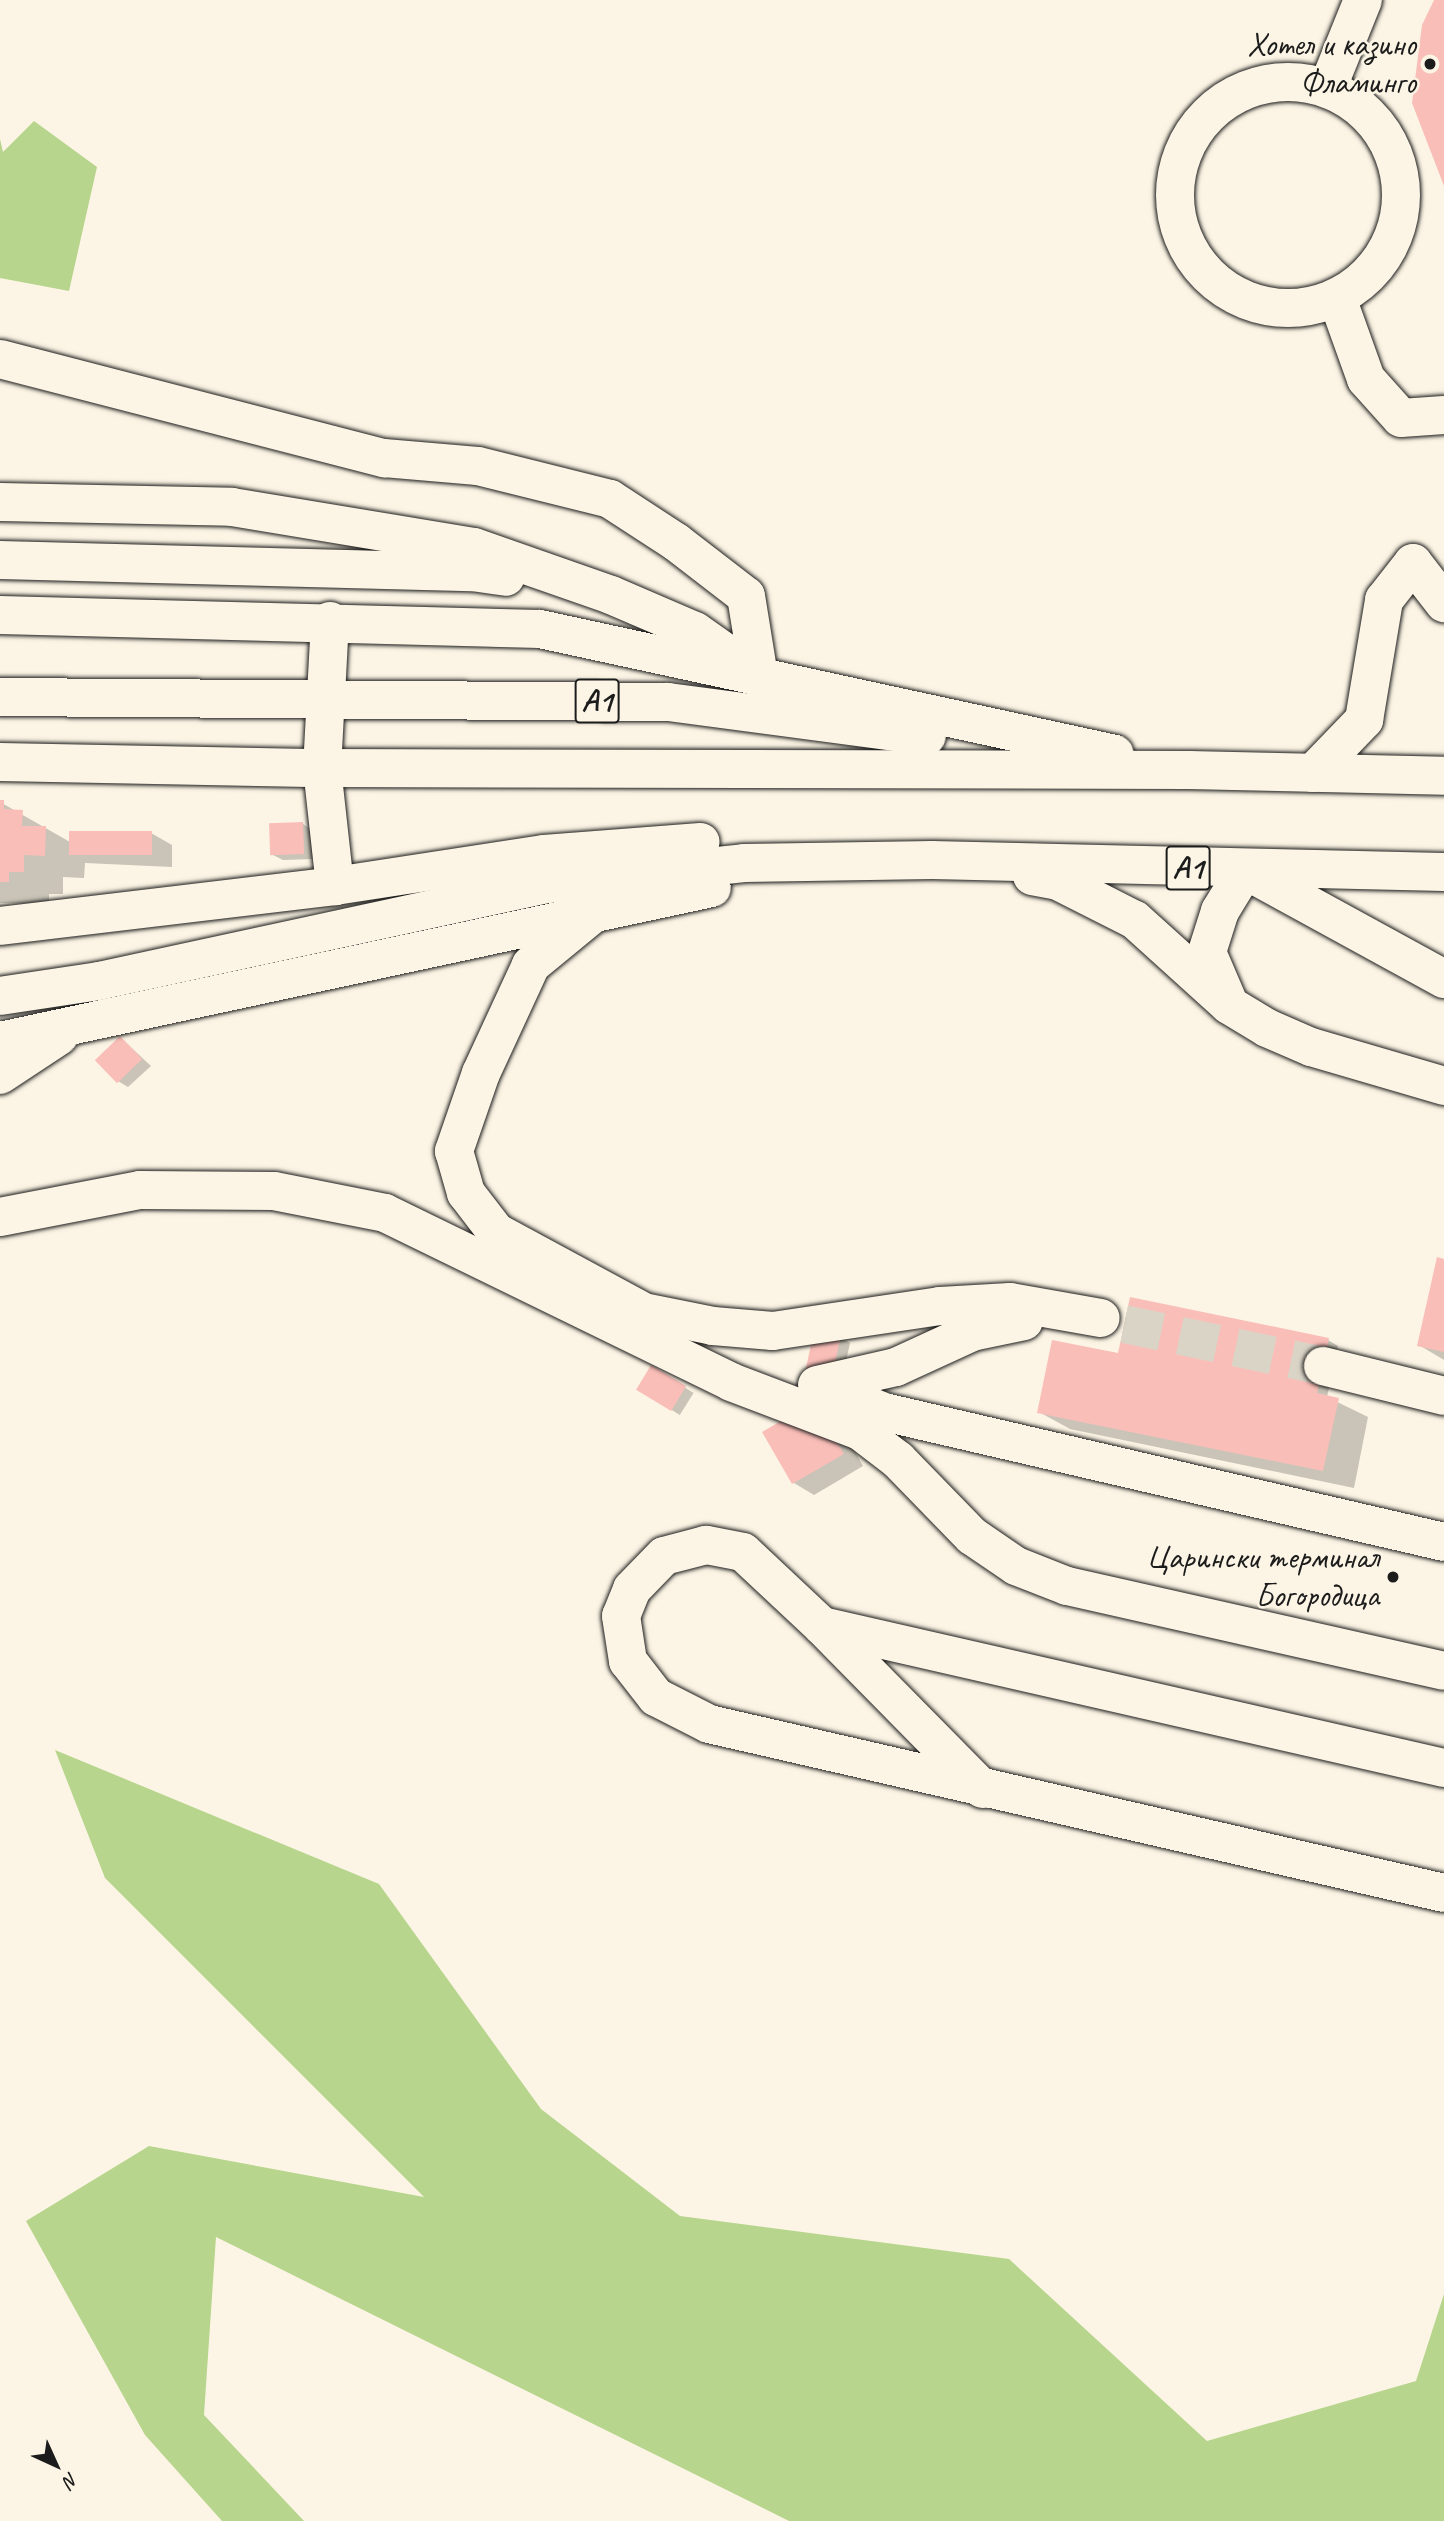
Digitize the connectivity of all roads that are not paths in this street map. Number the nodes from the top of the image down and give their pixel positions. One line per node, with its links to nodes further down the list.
1 (1363, 0): 2 (main road)
2 (1327, 89): 3 (main road); 3 (main road)
3 (1337, 298): 5 (main road)
4 (0, 359): 12 (main road)
5 (1444, 415)
6 (0, 502): 8 (main road, A1)
7 (0, 560): 8 (main road, A1)
8 (611, 595): 12 (main road, A1)
9 (1444, 603): 18 (main road)
10 (0, 615): 11 (main road, A1)
11 (330, 621): 12 (main road, A1); 14 (main road)
12 (759, 676): 17 (main road, A1)
13 (0, 697): 14 (main road, A1)
14 (324, 699): 16 (main road); 17 (main road, A1)
15 (0, 762): 16 (main road, A1)
16 (322, 768): 17 (main road, A1); 23 (main road)
17 (1189, 770): 18 (main road, A1)
18 (1313, 773): 19 (main road, A1)
19 (1444, 776)
20 (933, 860): 21 (main road, A1); 23 (main road, A1); 24 (main road); 27 (main road); 28 (main road)
21 (1245, 870): 22 (main road, A1); 26 (main road); 28 (main road)
22 (1444, 872)
23 (335, 886): 25 (main road, A1)
24 (594, 913): 29 (main road); 34 (main road)
25 (0, 926)
26 (1444, 979)
27 (0, 996)
28 (1229, 1005): 32 (main road)
29 (81, 1021): 30 (main road); 31 (main road)
30 (0, 1041)
31 (0, 1075)
32 (1444, 1086)
33 (0, 1217): 37 (main road)
34 (645, 1312): 37 (main road); 37 (main road)
35 (1323, 1366): 36 (main road)
36 (1444, 1396)
37 (814, 1397): 38 (main road); 40 (main road)
38 (1444, 1542)
39 (822, 1626): 41 (main road); 42 (main road); 42 (main road)
40 (1444, 1671)
41 (1444, 1768)
42 (983, 1789): 43 (main road)
43 (1444, 1893)

